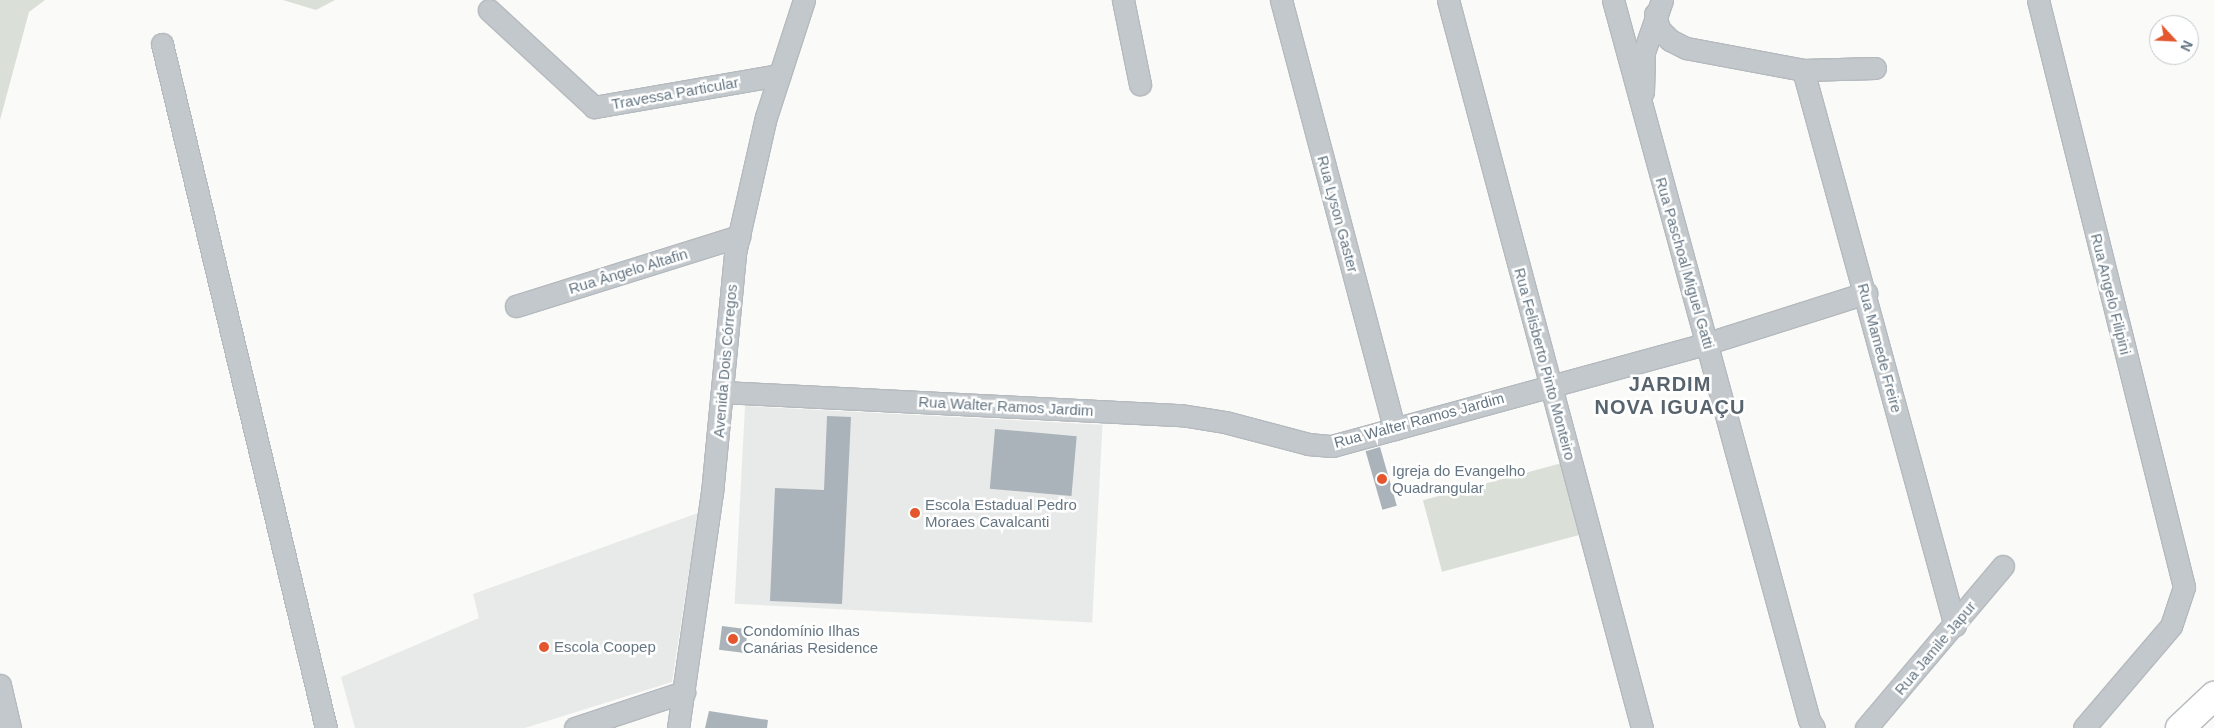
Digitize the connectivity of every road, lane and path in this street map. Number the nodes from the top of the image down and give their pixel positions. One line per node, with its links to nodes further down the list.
1 (804, 0): 14 (street, Avenida Dois Córregos)
2 (1123, 0): 15 (street)
3 (1281, 0): 23 (street, Rua Lyson Gaster)
4 (1448, 0): 21 (street, Rua Felisberto Pinto Monteiro)
5 (2038, 0): 36 (street, Rua Angelo Filipini)
6 (1659, 7): 10 (street); 11 (street)
7 (1614, 8): 11 (street); 16 (street, Rua Paschoal Miguel Gatti)
8 (488, 10): 14 (street, Travessa Particular)
9 (162, 44): 30 (street)
10 (1686, 48): 11 (street); 13 (street)
11 (1644, 52): 16 (street)
12 (1875, 68): 13 (street)
13 (1803, 70): 18 (street, Rua Mamede Freire)
14 (779, 75): 17 (street, Avenida Dois Córregos)
15 (1140, 84)
16 (1642, 117): 20 (street, Rua Paschoal Miguel Gatti)
17 (739, 236): 19 (street, Rua Ângelo Altafin); 22 (street, Avenida Dois Córregos)
18 (1866, 292): 20 (street, Rua Walter Ramos Jardim); 25 (street, Rua Mamede Freire)
19 (516, 306)
20 (1708, 343): 21 (street, Rua Walter Ramos Jardim); 34 (street, Rua Paschoal Miguel Gatti)
21 (1550, 384): 23 (street, Rua Walter Ramos Jardim); 33 (street, Rua Felisberto Pinto Monteiro)
22 (722, 392): 23 (street, Rua Walter Ramos Jardim); 27 (street, Avenida Dois Córregos)
23 (1394, 429)
24 (2003, 566): 25 (street, Rua Jamile Japur)
25 (1955, 626): 35 (street, Rua Jamile Japur)
26 (0, 685): 29 (street)
27 (684, 692): 31 (street); 32 (street, Avenida Dois Córregos)
28 (2214, 696): 37 (main road)
29 (10, 728)
30 (326, 728)
31 (575, 728)
32 (678, 728)
33 (1642, 728)
34 (1814, 728)
35 (1866, 728)
36 (2084, 728)
37 (2180, 728)

